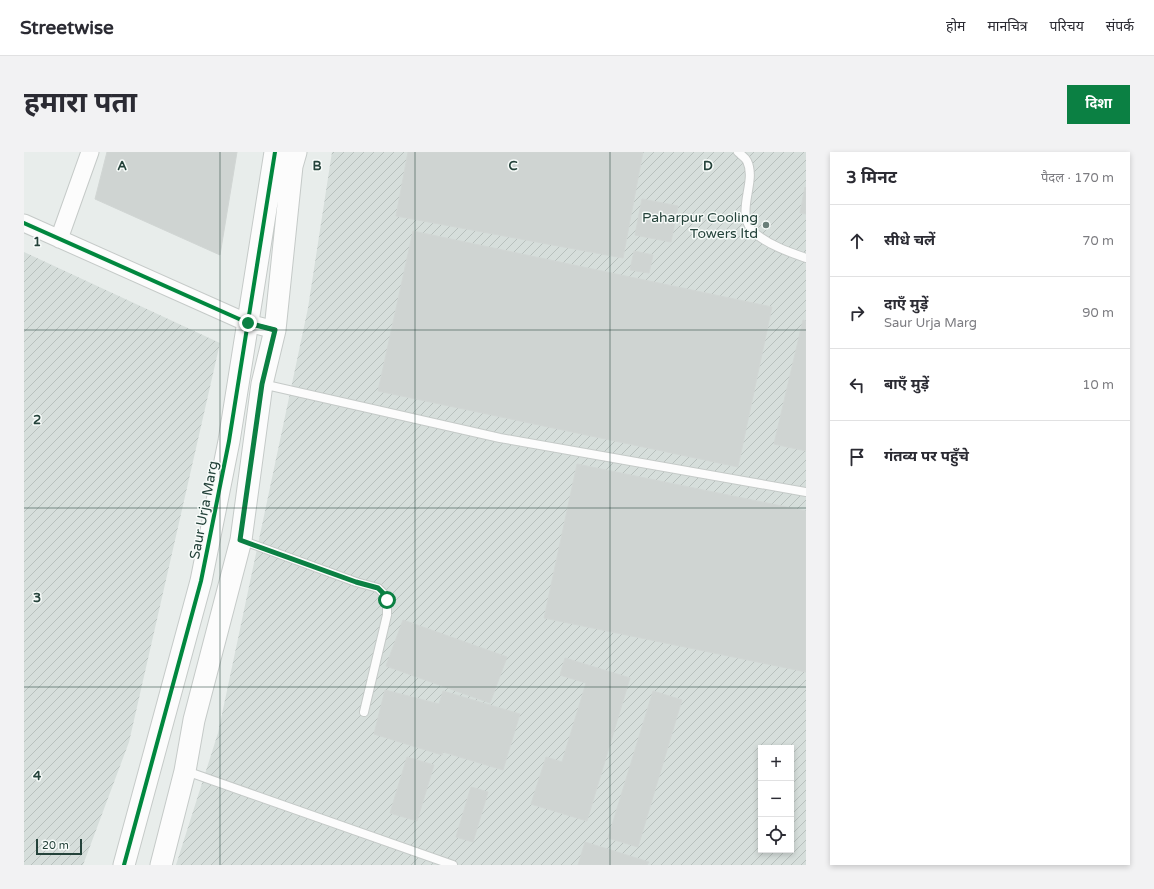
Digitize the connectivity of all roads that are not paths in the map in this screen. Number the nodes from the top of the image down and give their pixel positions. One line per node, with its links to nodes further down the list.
1 (90, 152): 6 (street)
2 (275, 152): 8 (street, Saur Urja Marg)
3 (296, 152): 9 (street)
4 (738, 152): 7 (lane)
5 (24, 223): 6 (street)
6 (59, 239): 8 (street)
7 (806, 258)
8 (248, 323): 9 (street); 15 (street, Saur Urja Marg)
9 (275, 330): 10 (street)
10 (262, 384): 11 (lane); 12 (street)
11 (806, 492)
12 (240, 540): 13 (lane); 14 (street)
13 (364, 712)
14 (185, 771): 16 (street); 17 (lane)
15 (124, 865)
16 (161, 865)
17 (453, 865)

